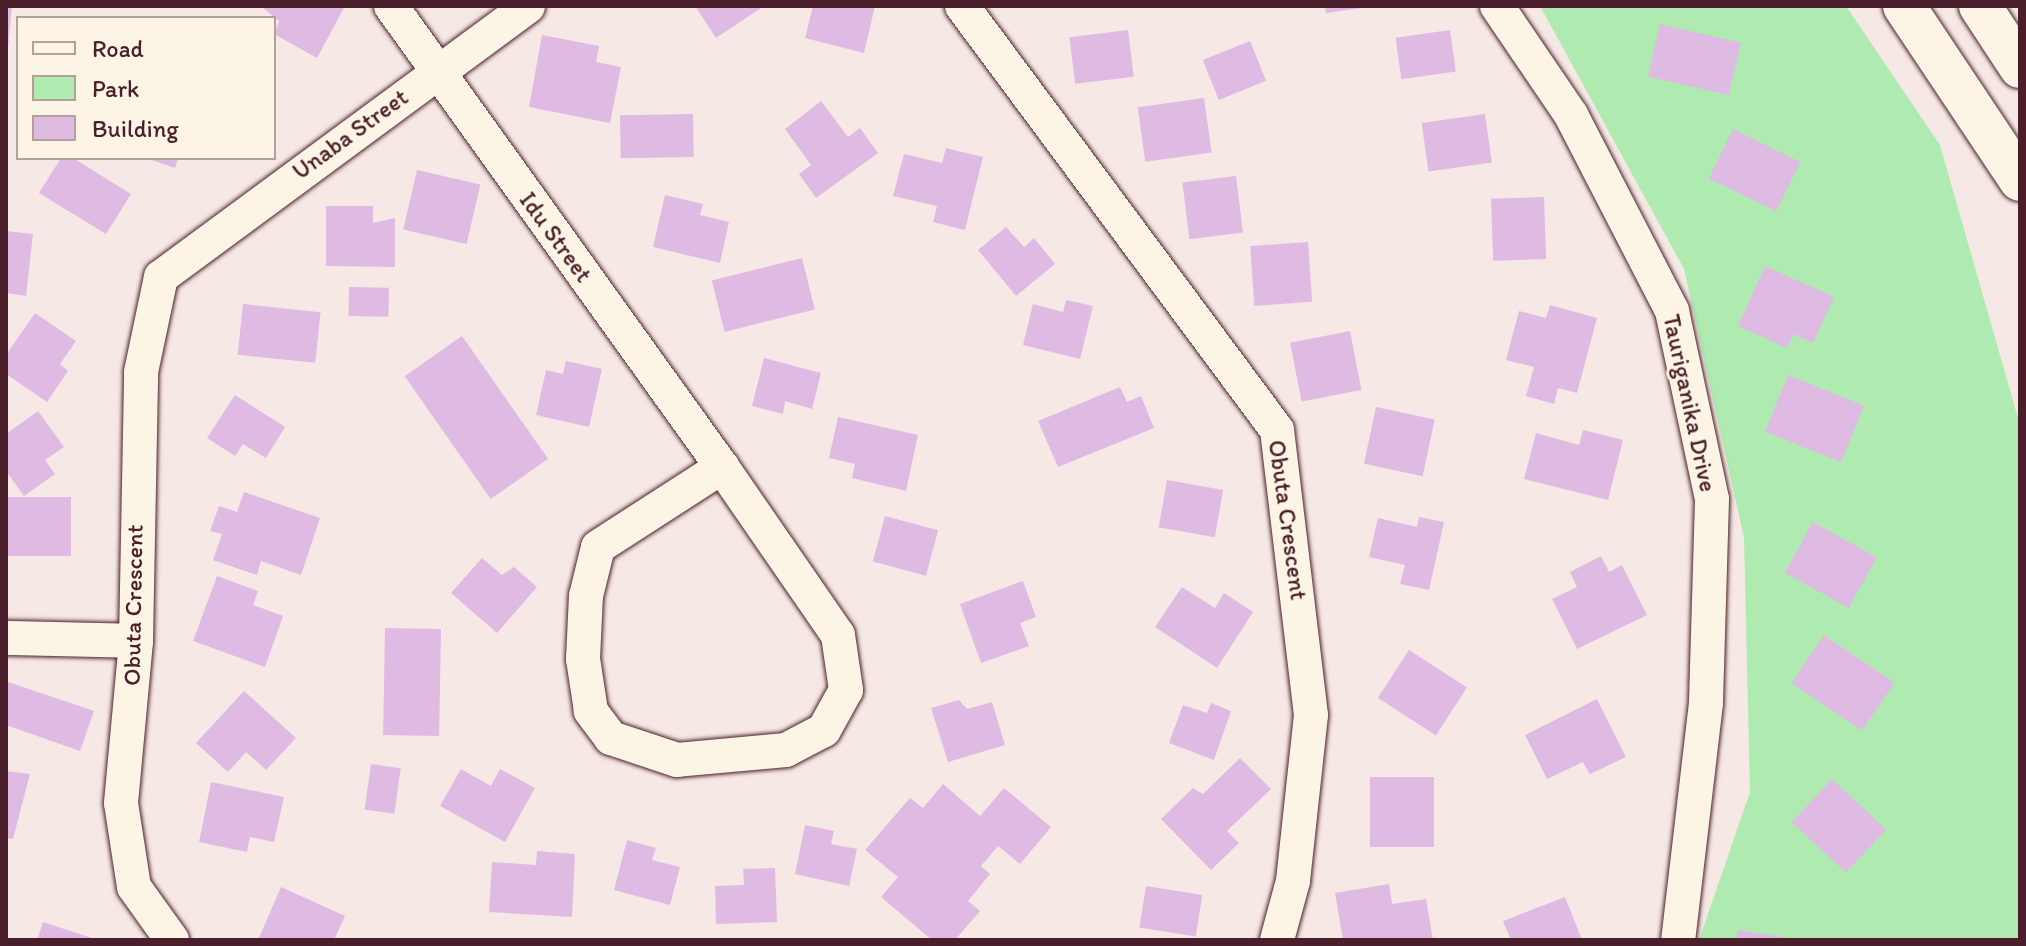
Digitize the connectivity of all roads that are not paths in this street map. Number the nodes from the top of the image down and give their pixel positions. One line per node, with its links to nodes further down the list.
1 (391, 6): 8 (street, Idu Street)
2 (528, 6): 8 (street, Unaba Street)
3 (962, 6): 15 (street, Obuta Crescent)
4 (1497, 6): 16 (street, Tauriganika Drive)
5 (1904, 6): 9 (street)
6 (1980, 6): 7 (street)
7 (2020, 67)
8 (437, 71): 10 (street, Unaba Street); 11 (street, Idu Street)
9 (2020, 180)
10 (172, 262): 13 (street, Obuta Crescent)
11 (722, 467): 11 (street)
12 (6, 638): 13 (street)
13 (136, 641): 14 (street, Obuta Crescent)
14 (172, 940)
15 (1277, 940)
16 (1678, 940)

